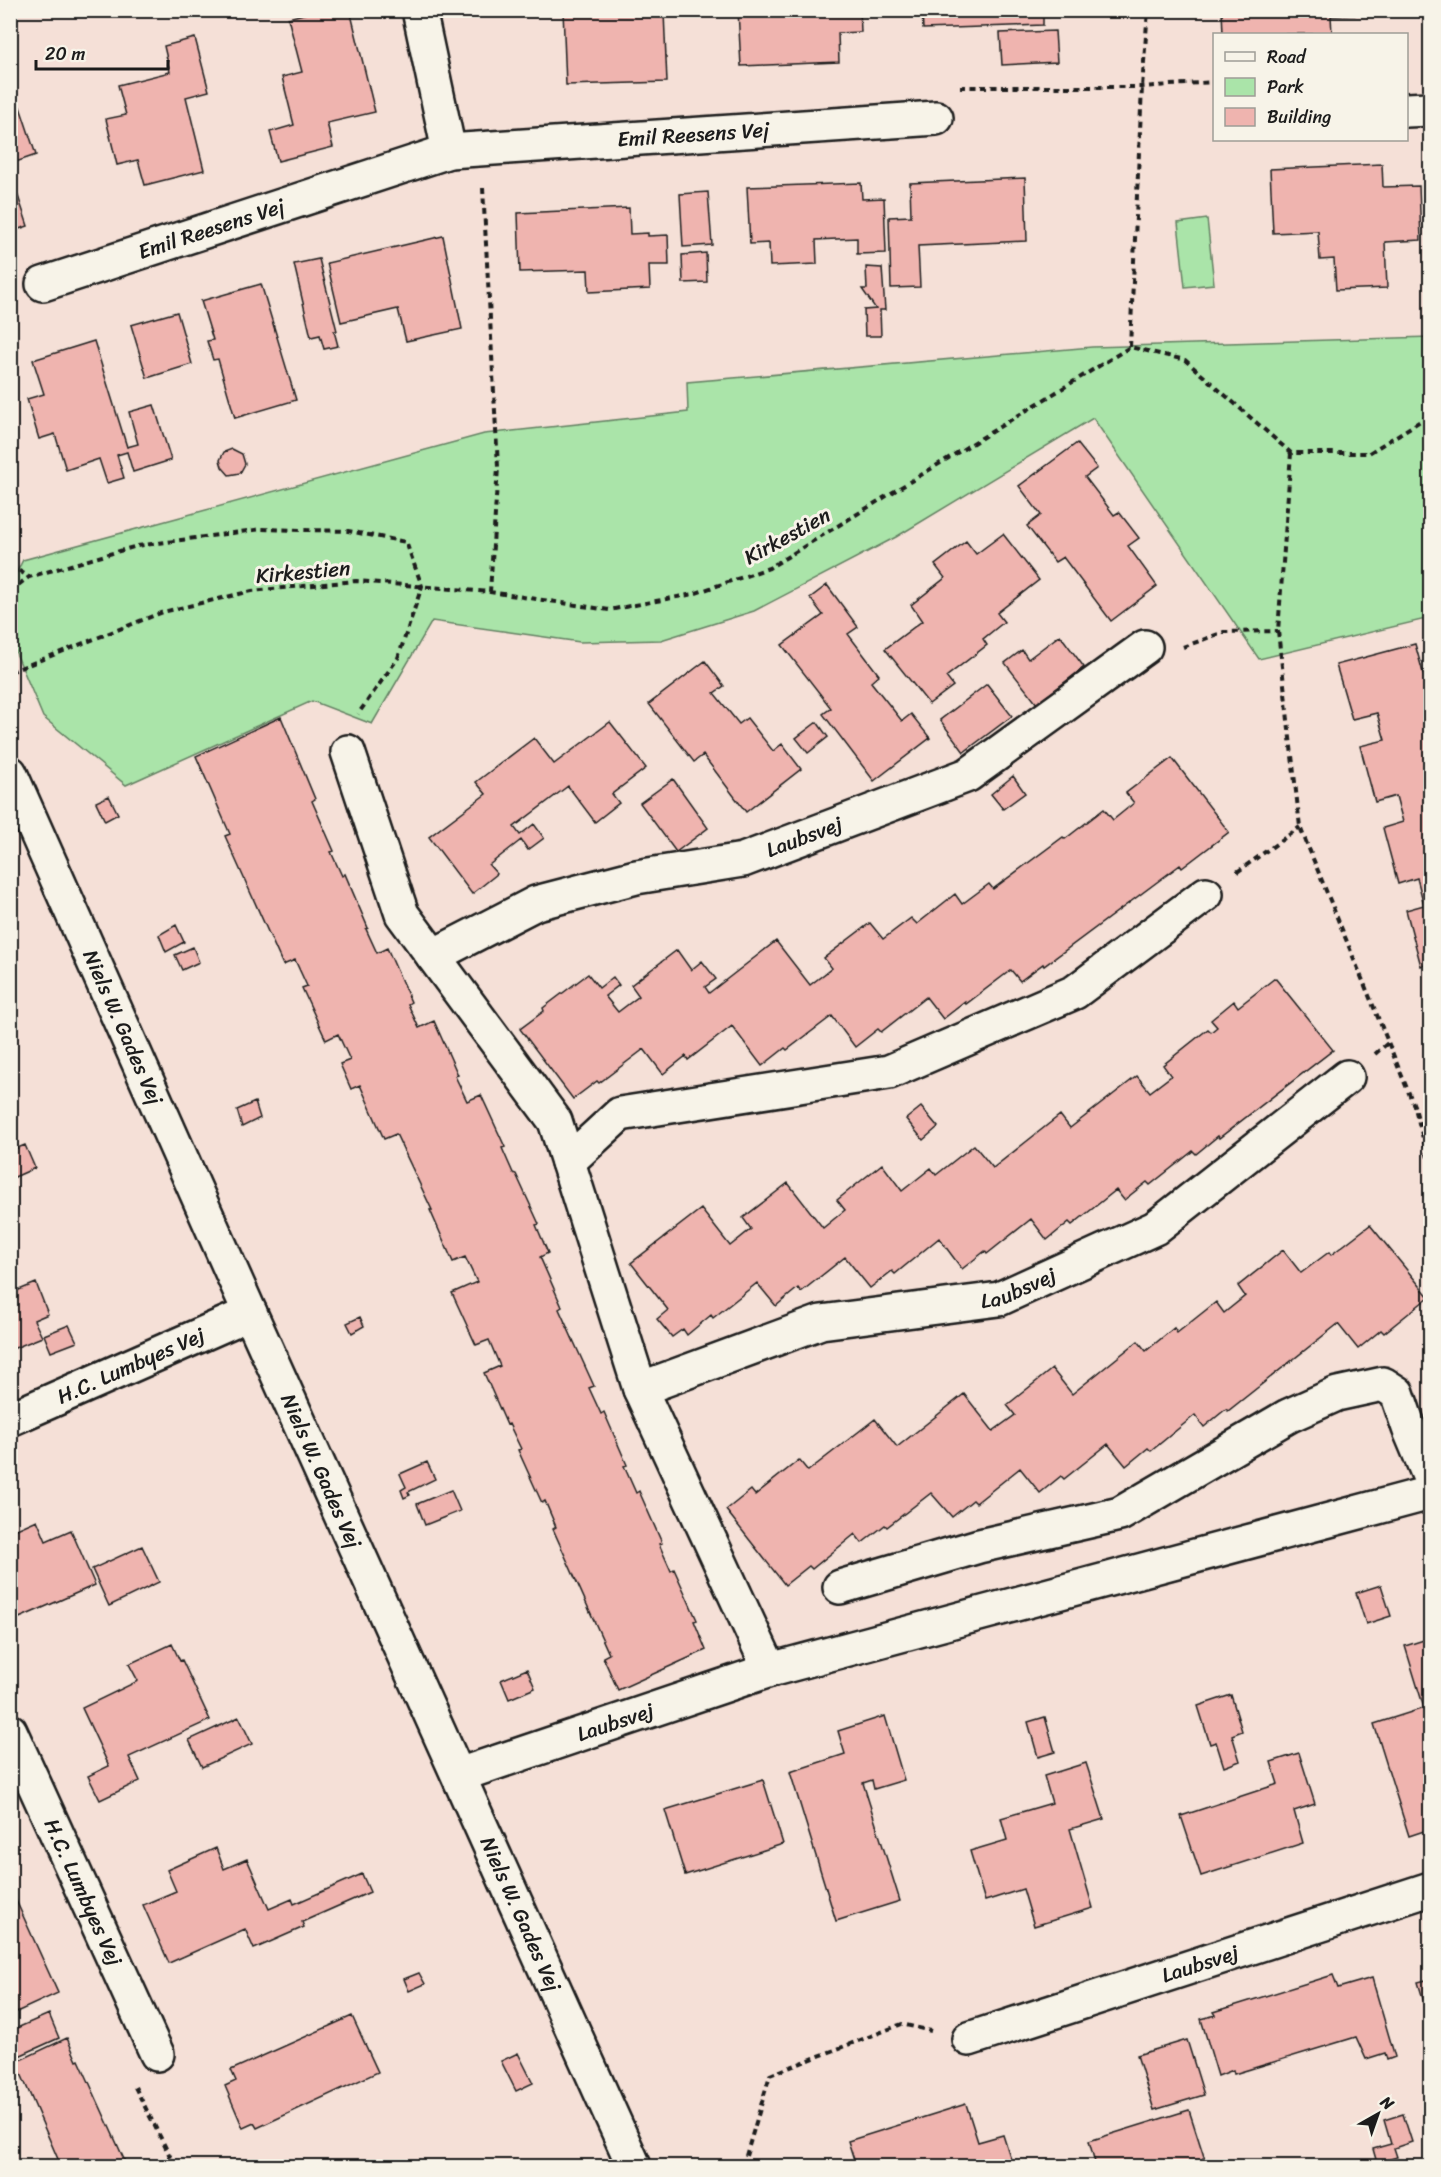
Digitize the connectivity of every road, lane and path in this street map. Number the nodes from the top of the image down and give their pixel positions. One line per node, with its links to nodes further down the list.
1 (419, 10): 9 (street)
2 (1148, 10): 4 (path)
3 (1213, 82): 4 (path)
4 (1142, 87): 7 (path); 11 (path)
5 (1431, 109): 6 (street)
6 (1408, 110)
7 (936, 118): 8 (street, Emil Reesens Vej)
8 (481, 148): 9 (street, Emil Reesens Vej); 18 (path)
9 (449, 151): 10 (street, Emil Reesens Vej)
10 (43, 284)
11 (1130, 347): 13 (path); 18 (path, Kirkestien)
12 (1431, 415): 13 (path)
13 (1291, 453): 19 (path)
14 (10, 565): 15 (path)
15 (29, 577): 16 (path); 17 (path)
16 (422, 586): 18 (path, Kirkestien); 21 (path, Kirkestien); 22 (path)
17 (10, 591)
18 (490, 592)
19 (1278, 631): 20 (path); 24 (path)
20 (1145, 647): 26 (street, Laubsvej)
21 (10, 672)
22 (348, 752): 26 (street)
23 (10, 773): 30 (street, Niels W. Gades Vej)
24 (1300, 827): 25 (path); 29 (path)
25 (1206, 894): 28 (street)
26 (433, 956): 28 (street)
27 (1347, 1077): 31 (street, Laubsvej)
28 (568, 1162): 31 (street)
29 (1431, 1165)
30 (250, 1314): 32 (street, H.C. Lumbyes Vej); 38 (street, Niels W. Gades Vej)
31 (640, 1389): 36 (street)
32 (10, 1419)
33 (1431, 1478): 35 (street)
34 (1431, 1493): 36 (street, Laubsvej)
35 (840, 1587)
36 (770, 1670): 38 (street, Laubsvej)
37 (10, 1731): 41 (street, H.C. Lumbyes Vej)
38 (459, 1775): 43 (street, Niels W. Gades Vej)
39 (1431, 1889): 40 (street, Laubsvej)
40 (969, 2039): 44 (path)
41 (157, 2054): 42 (path)
42 (175, 2166)
43 (634, 2166)
44 (742, 2166)

